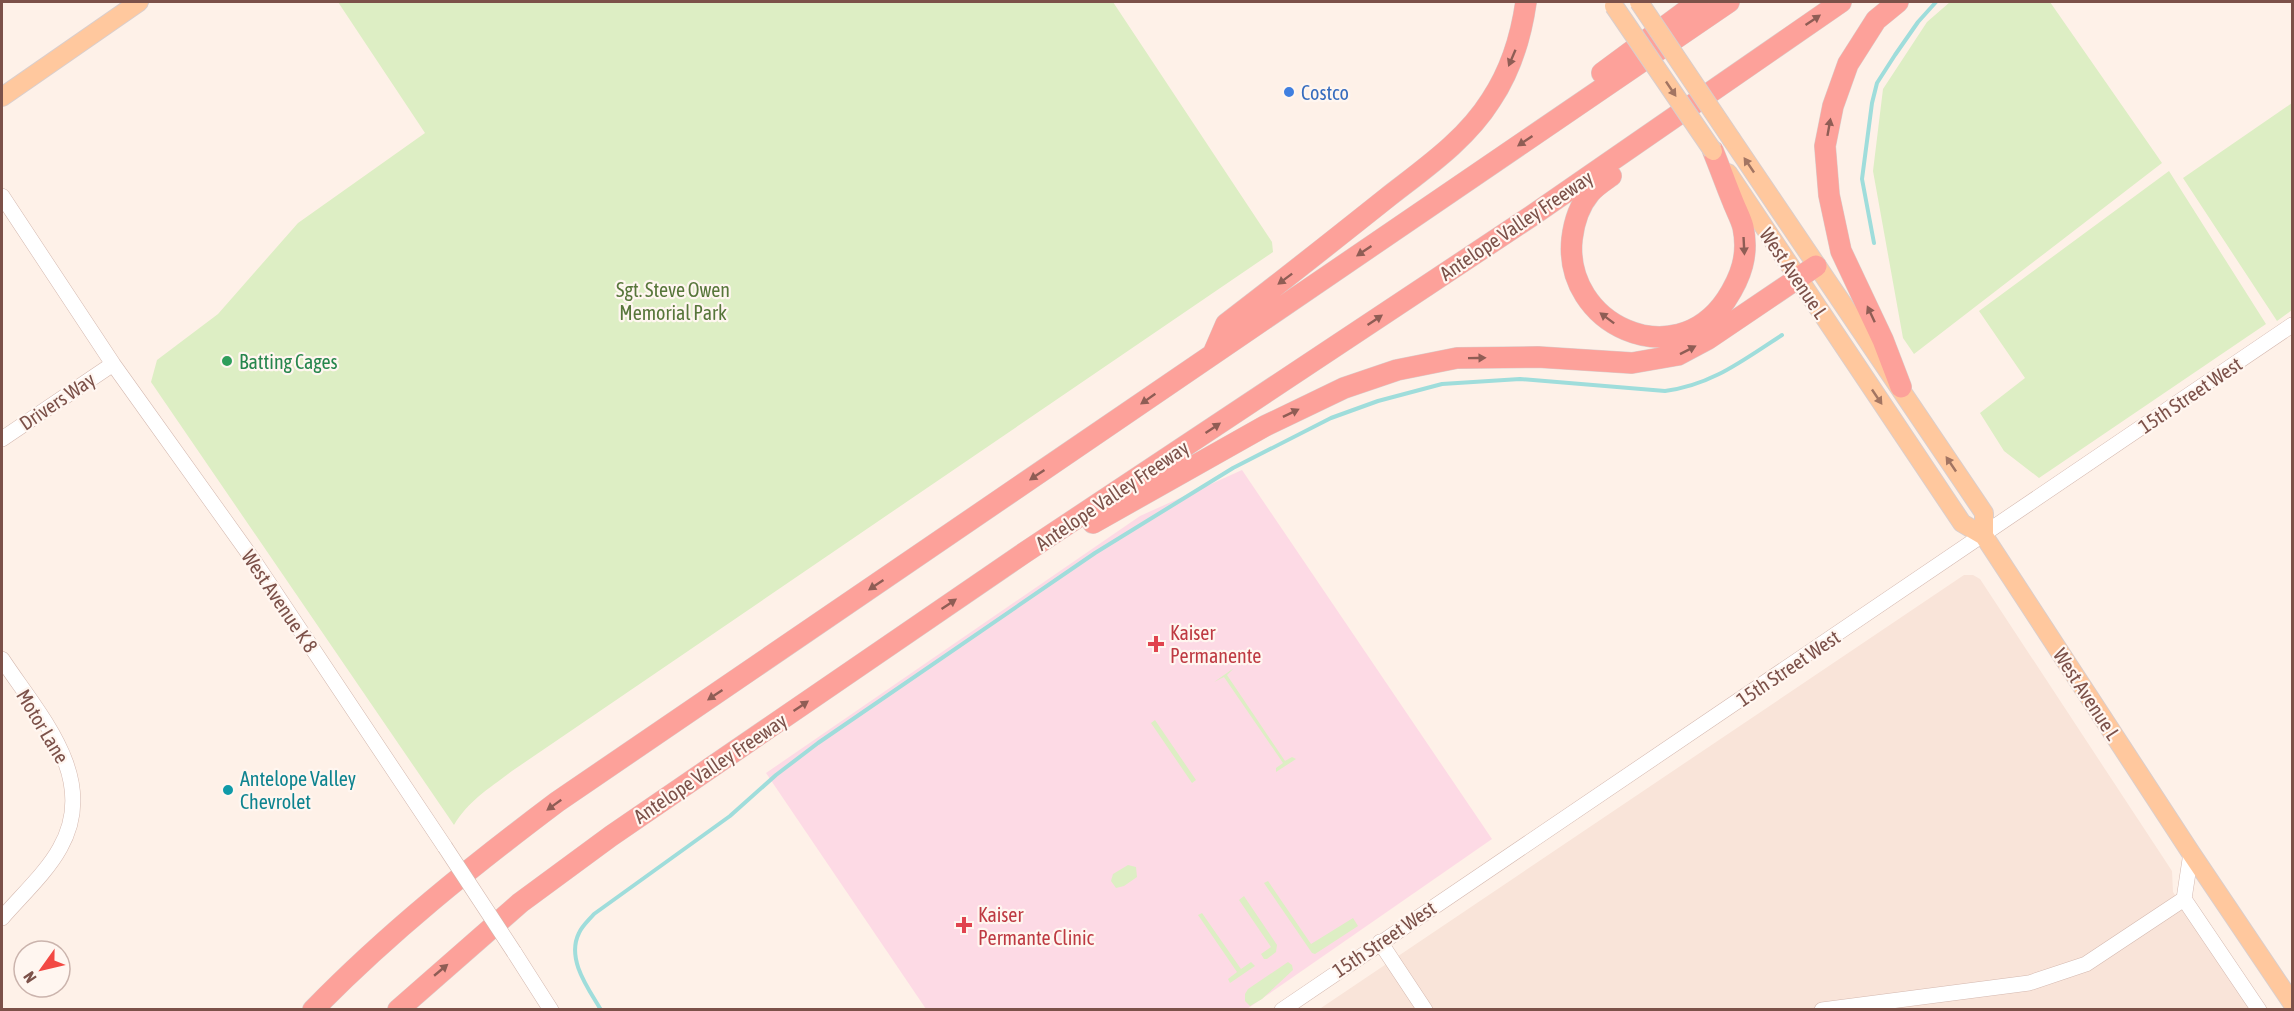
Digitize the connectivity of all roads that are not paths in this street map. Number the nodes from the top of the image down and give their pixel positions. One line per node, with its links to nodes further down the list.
1 (139, 2): 10 (main road)
2 (1526, 2): 17 (highway, one-way to 17)
3 (1639, 2): 14 (main road, West Avenue L, one-way to 3, bridge)
4 (1698, 2): 11 (highway)
5 (1729, 2): 11 (highway)
6 (1841, 2): 9 (highway, Antelope Valley Freeway, one-way to 6)
7 (1898, 2): 19 (highway, one-way to 7)
8 (1612, 4): 12 (main road, West Avenue L, one-way to 12, bridge)
9 (1791, 35): 12 (highway, one-way to 9); 22 (highway, Antelope Valley Freeway, one-way to 9)
10 (2, 97)
11 (1556, 121): 17 (highway, one-way to 17)
12 (1713, 151): 15 (main road, West Avenue L)
13 (2, 196): 18 (street, West Avenue K 8)
14 (1816, 266): 15 (highway); 19 (main road, West Avenue L)
15 (1798, 278): 21 (main road, West Avenue L, one-way to 21); 22 (highway, one-way to 15)
16 (2292, 325): 21 (street, 15th Street West)
17 (1213, 354): 29 (highway, one-way to 29)
18 (113, 364): 20 (street, Drivers Way); 31 (street, West Avenue K 8, bridge)
19 (1901, 387): 21 (main road, West Avenue L, one-way to 19)
20 (2, 439)
21 (1983, 536): 24 (main road, West Avenue L); 27 (street, 15th Street West)
22 (1024, 553): 30 (highway, Antelope Valley Freeway, one-way to 22)
23 (2, 659): 26 (street, Motor Lane)
24 (2191, 853): 25 (street); 28 (main road, West Avenue L)
25 (2184, 899): 34 (street); 35 (street)
26 (2, 918)
27 (1380, 942): 32 (street, 15th Street West); 33 (street)
28 (2292, 1003)
29 (313, 1010)
30 (398, 1010)
31 (551, 1010)
32 (1282, 1010)
33 (1425, 1010)
34 (1822, 1010)
35 (2259, 1010)

